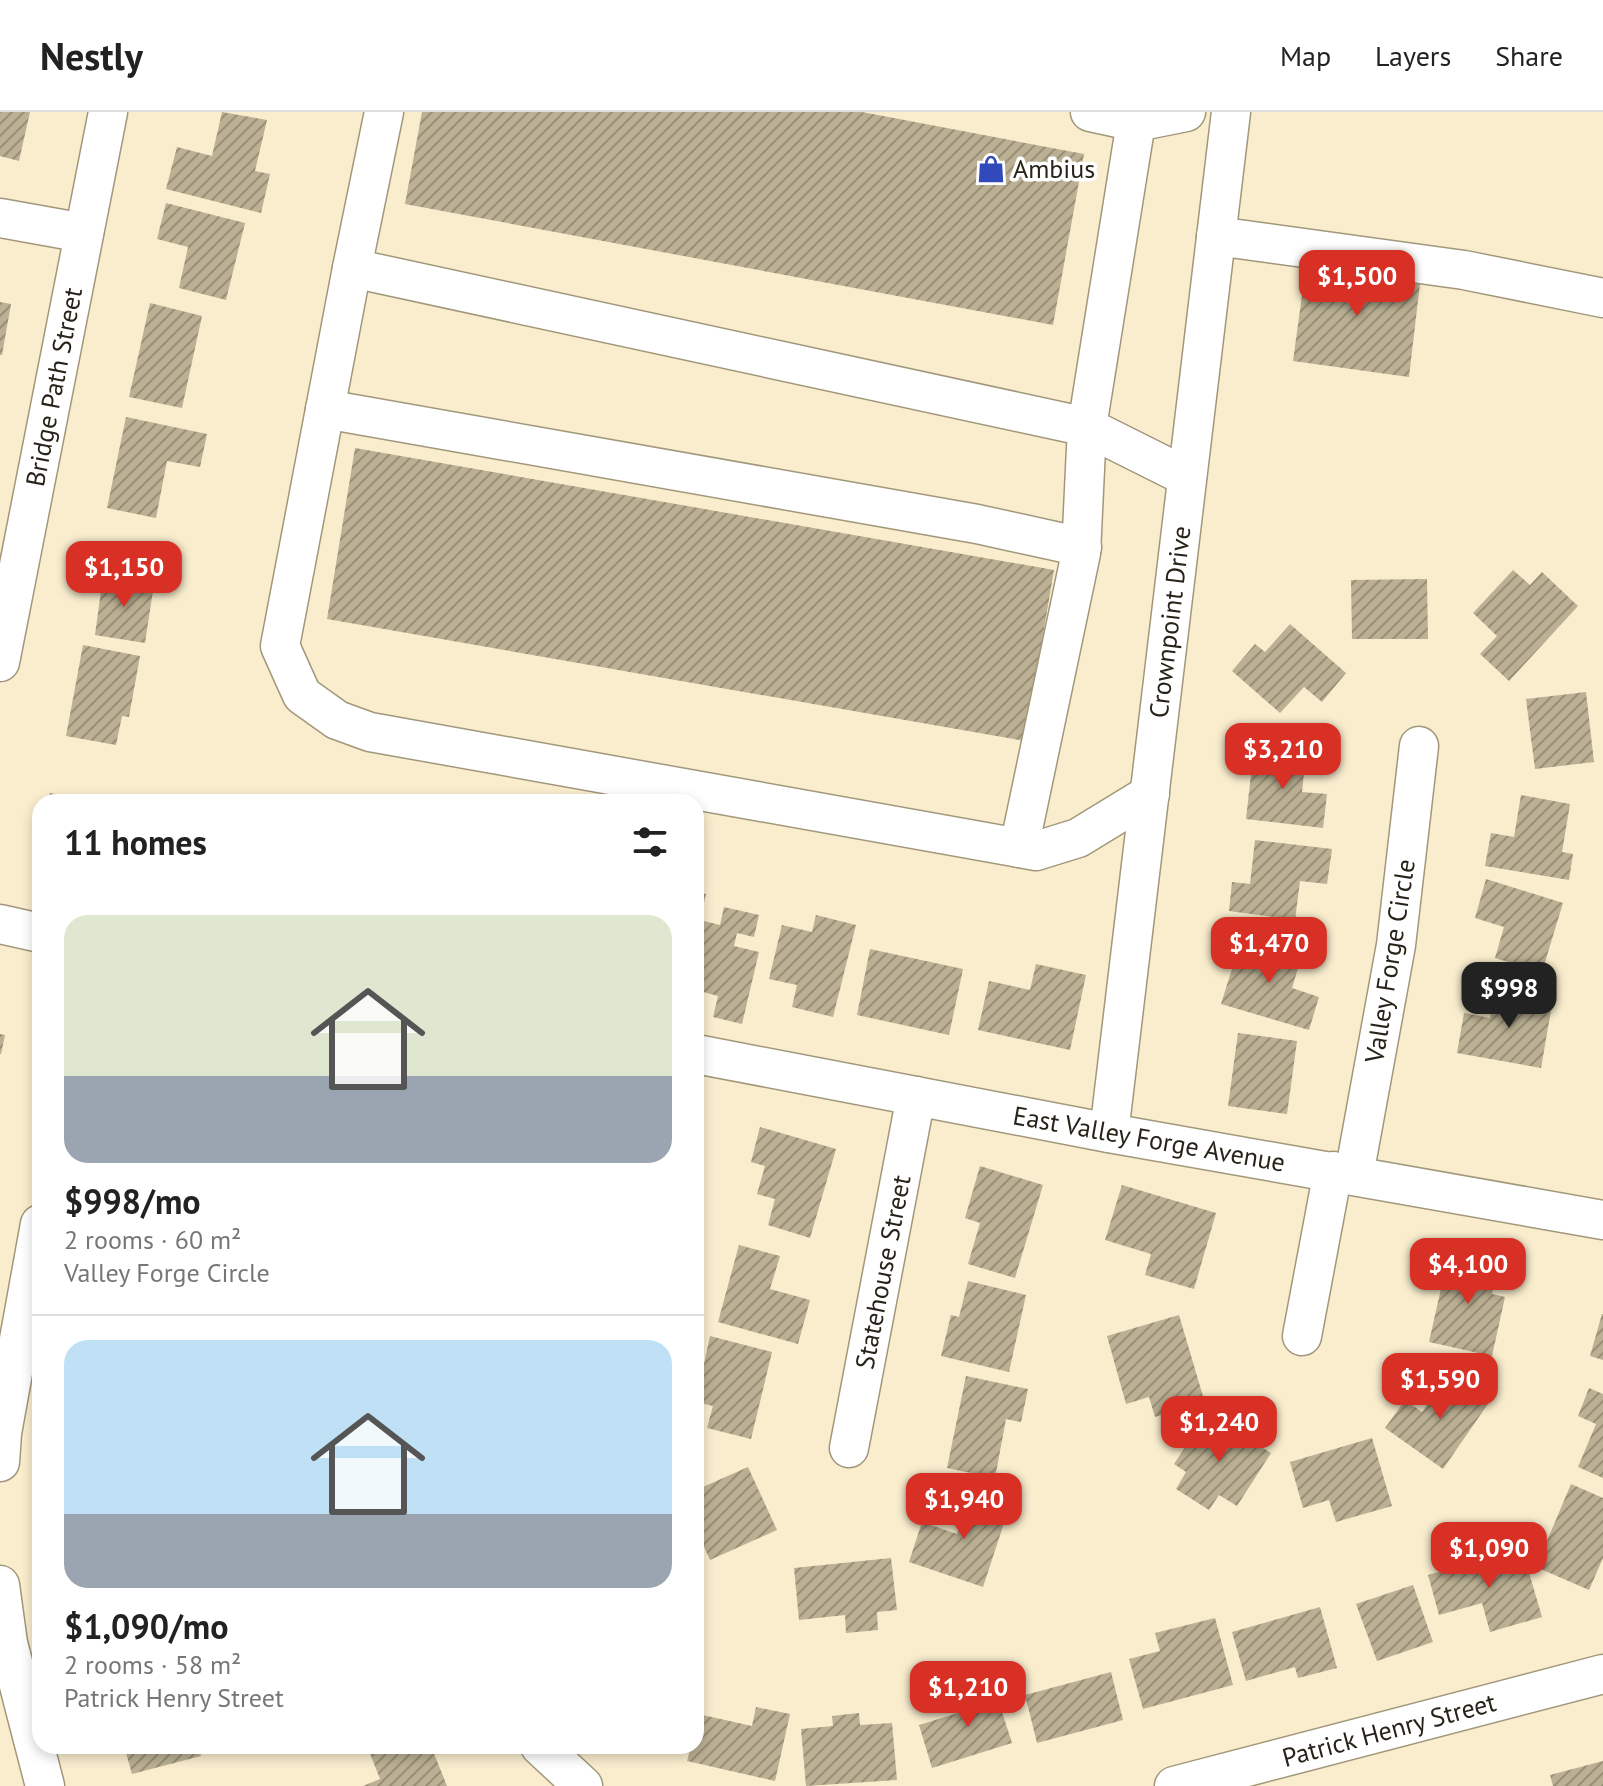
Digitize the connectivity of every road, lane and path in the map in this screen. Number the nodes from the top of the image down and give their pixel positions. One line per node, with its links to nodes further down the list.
1 (108, 112): 8 (street, Bridge Path Street)
2 (384, 112): 10 (street)
3 (1090, 112): 6 (street)
4 (1186, 112): 6 (street)
5 (1231, 112): 9 (street, Crownpoint Drive)
6 (1135, 117): 13 (street)
7 (0, 218): 8 (street)
8 (84, 233): 16 (street, Bridge Path Street)
9 (1216, 236): 11 (street); 14 (street, Crownpoint Drive)
10 (352, 268): 12 (street); 13 (street)
11 (1603, 298)
12 (325, 409): 15 (street); 20 (street)
13 (1087, 427): 14 (street); 15 (street)
14 (1187, 477): 19 (street, Crownpoint Drive)
15 (1082, 547): 20 (street)
16 (3, 621): 17 (street, Bridge Path Street)
17 (0, 662)
18 (1419, 746): 26 (street, Valley Forge Circle)
19 (1150, 794): 20 (street); 25 (street, Crownpoint Drive)
20 (1019, 848)
21 (0, 924): 22 (street)
22 (32, 931)
23 (704, 1056): 24 (street, East Valley Forge Avenue)
24 (916, 1096): 25 (street, East Valley Forge Avenue); 30 (street, Statehouse Street)
25 (1109, 1133): 26 (street, East Valley Forge Avenue)
26 (1343, 1173): 27 (street, East Valley Forge Avenue); 29 (street, Valley Forge Circle)
27 (1603, 1220)
28 (32, 1268): 31 (street)
29 (1302, 1336)
30 (849, 1448)
31 (0, 1462)
32 (0, 1585): 34 (street)
33 (1603, 1674): 39 (street, Patrick Henry Street)
34 (32, 1736)
35 (37, 1754): 37 (street)
36 (549, 1754): 38 (street)
37 (45, 1786)
38 (583, 1786)
39 (1174, 1786)

